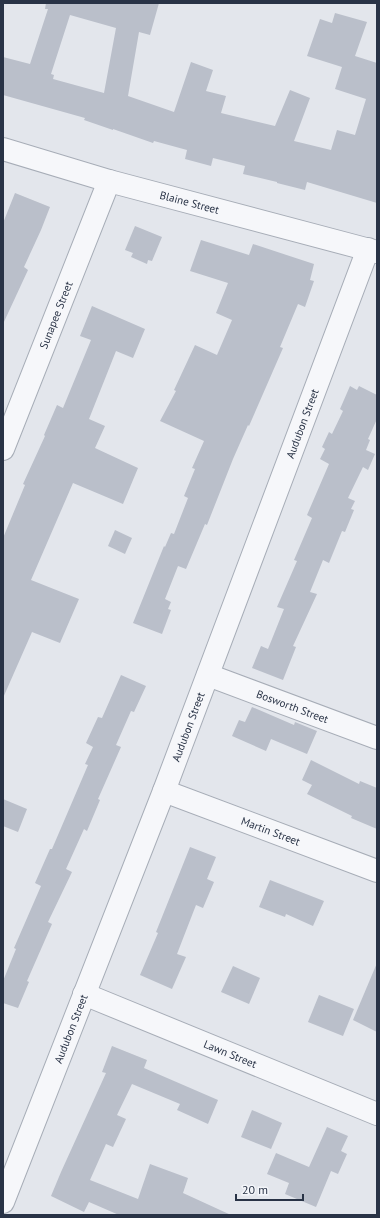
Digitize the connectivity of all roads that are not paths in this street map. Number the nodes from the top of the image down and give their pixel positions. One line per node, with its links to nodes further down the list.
1 (3, 150): 2 (street, Blaine Street)
2 (109, 181): 3 (street, Blaine Street); 4 (street, Sunapee Street)
3 (372, 250): 5 (street, Audubon Street)
4 (3, 449)
5 (208, 675): 6 (street, Bosworth Street); 7 (street, Audubon Street)
6 (377, 738)
7 (164, 791): 8 (street, Martin Street); 9 (street, Audubon Street)
8 (377, 870)
9 (84, 994): 10 (street, Lawn Street); 11 (street, Audubon Street)
10 (377, 1114)
11 (3, 1202)

